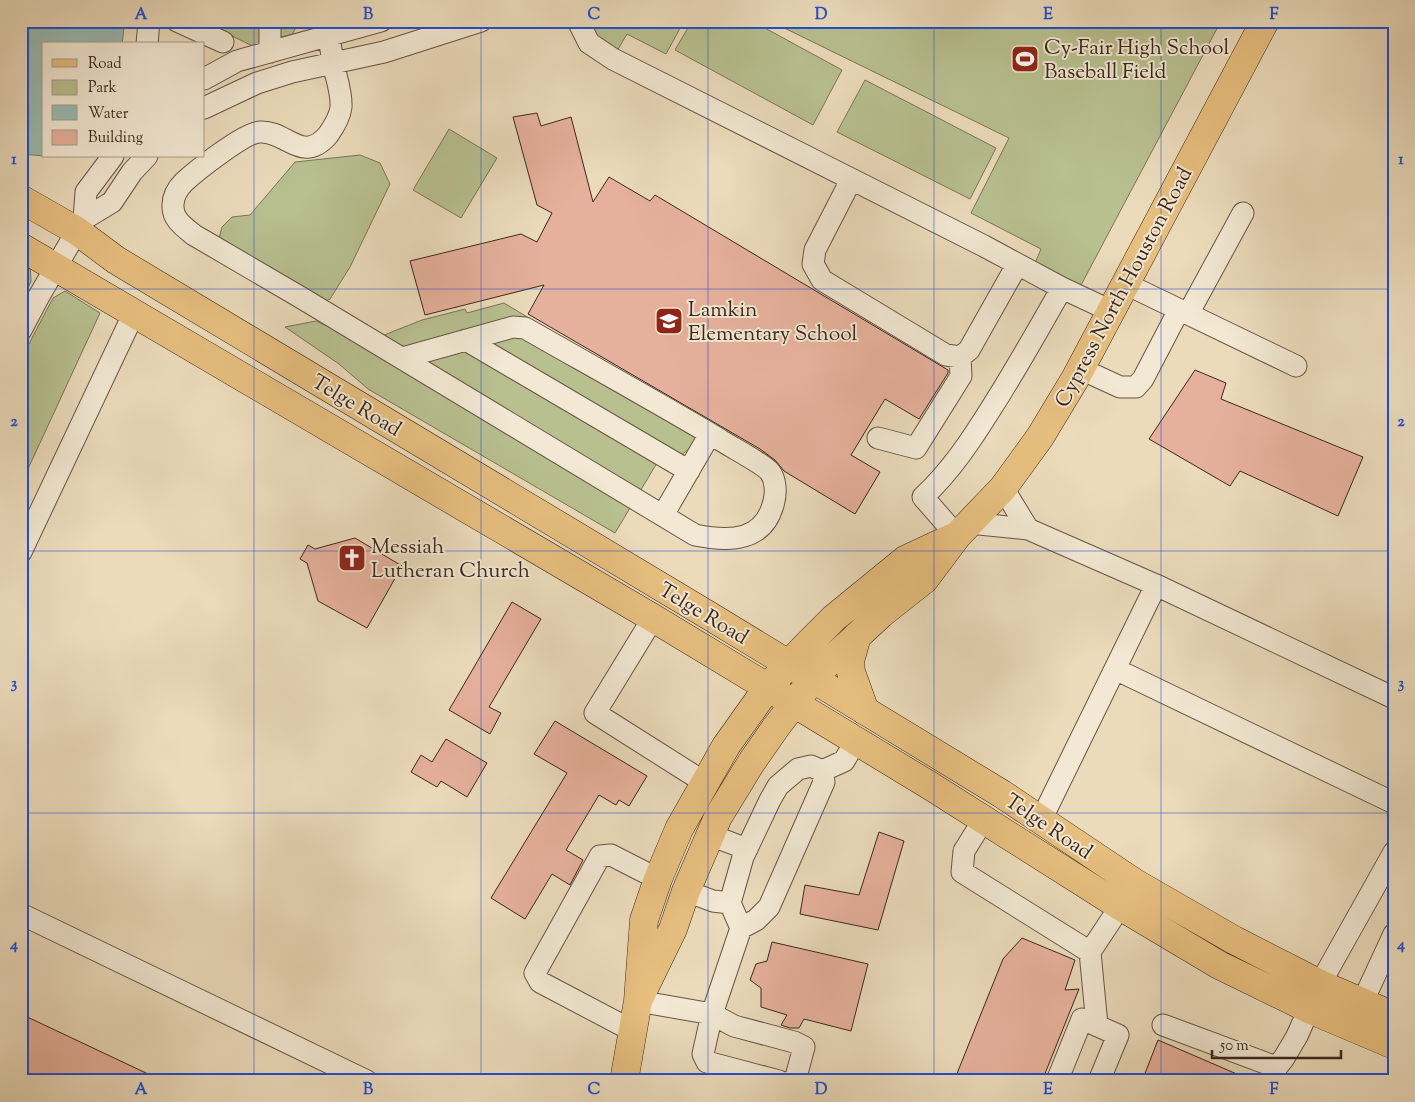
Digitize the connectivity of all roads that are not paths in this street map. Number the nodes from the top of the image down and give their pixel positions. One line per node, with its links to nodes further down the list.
1 (149, 21): 9 (lane)
2 (177, 21): 10 (lane)
3 (271, 21): 11 (lane)
4 (381, 21): 8 (lane)
5 (481, 21): 12 (lane)
6 (578, 21): 17 (lane)
7 (1264, 21): 24 (main road, Cypress North Houston Road)
8 (328, 28): 11 (lane); 12 (lane)
9 (147, 42)
10 (223, 42)
11 (270, 52): 13 (lane)
12 (333, 63): 14 (lane); 32 (lane)
13 (205, 78)
14 (205, 107)
15 (112, 158): 20 (lane)
16 (145, 158): 20 (lane)
17 (851, 180): 22 (lane); 31 (lane)
18 (21, 199): 20 (main road, Telge Road)
19 (1243, 214): 28 (lane)
20 (80, 225): 23 (lane); 35 (main road, Telge Road)
21 (21, 247): 23 (main road, Telge Road)
22 (1017, 264): 25 (lane); 31 (lane)
23 (56, 266): 26 (main road, Telge Road); 29 (lane)
24 (1126, 284): 27 (main road, Cypress North Houston Road); 28 (lane)
25 (1062, 288): 27 (lane); 42 (lane)
26 (134, 312): 36 (main road, Telge Road); 44 (lane)
27 (1111, 312): 34 (main road, Cypress North Houston Road)
28 (1184, 312): 33 (lane); 34 (lane)
29 (21, 330)
30 (466, 340): 32 (lane); 37 (lane); 39 (lane)
31 (960, 357): 38 (lane)
32 (402, 358): 41 (lane)
33 (1296, 366)
34 (1081, 369): 40 (main road, Cypress North Houston Road)
35 (313, 379): 36 (main road); 48 (main road, Telge Road)
36 (295, 409): 46 (main road, Telge Road)
37 (710, 434): 39 (lane); 41 (lane)
38 (878, 438)
39 (689, 471): 41 (lane)
40 (1003, 488): 42 (main road, Cypress North Houston Road); 43 (lane)
41 (663, 515)
42 (963, 529): 43 (lane); 47 (main road, Cypress North Houston Road); 48 (main road, Cypress North Houston Road)
43 (1028, 529): 45 (lane)
44 (21, 552)
45 (1156, 585): 49 (lane); 52 (lane)
46 (653, 618): 51 (main road, Telge Road); 57 (lane)
47 (857, 636): 50 (main road, Cypress North Houston Road); 54 (main road)
48 (789, 664): 50 (main road, Telge Road); 51 (main road, Cypress North Houston Road)
49 (1115, 669): 58 (lane); 60 (lane)
50 (813, 679): 53 (main road, Cypress North Houston Road); 54 (main road, Telge Road)
51 (768, 687): 53 (main road, Telge Road); 57 (main road, Cypress North Houston Road)
52 (1394, 698)
53 (794, 703): 55 (main road, Telge Road); 61 (main road, Cypress North Houston Road)
54 (866, 712): 60 (main road, Telge Road)
55 (856, 741): 56 (lane); 59 (main road, Telge Road)
56 (822, 771): 62 (lane); 70 (lane)
57 (704, 782): 64 (main road, Cypress North Houston Road)
58 (1394, 803)
59 (984, 819): 68 (main road, Telge Road); 72 (lane)
60 (1041, 820): 65 (main road, Telge Road)
61 (710, 835): 62 (lane); 66 (main road, Cypress North Houston Road)
62 (747, 849): 67 (lane)
63 (1394, 852): 73 (lane)
64 (658, 880): 74 (main road, Cypress North Houston Road); 81 (lane)
65 (1136, 883): 68 (lane); 73 (main road, Telge Road)
66 (686, 892): 67 (lane); 74 (main road, Cypress North Houston Road)
67 (730, 903): 70 (lane)
68 (1120, 906): 72 (lane); 76 (main road, Telge Road)
69 (21, 914): 84 (lane)
70 (741, 928): 77 (lane)
71 (1394, 934): 75 (lane)
72 (1090, 952): 79 (lane)
73 (1320, 984): 75 (main road, Telge Road); 76 (lane)
74 (638, 1001): 77 (lane); 81 (main road, Cypress North Houston Road)
75 (1362, 1003): 78 (main road, Telge Road)
76 (1309, 1009): 82 (main road, Telge Road); 83 (lane)
77 (712, 1014): 86 (lane); 87 (lane)
78 (1394, 1016)
79 (1097, 1025): 88 (lane); 89 (lane)
80 (1163, 1025): 83 (lane)
81 (633, 1031): 85 (main road, Cypress North Houston Road)
82 (1394, 1045)
83 (1271, 1074)
84 (367, 1081)
85 (624, 1081)
86 (779, 1081)
87 (792, 1081)
88 (1057, 1081)
89 (1099, 1081)

